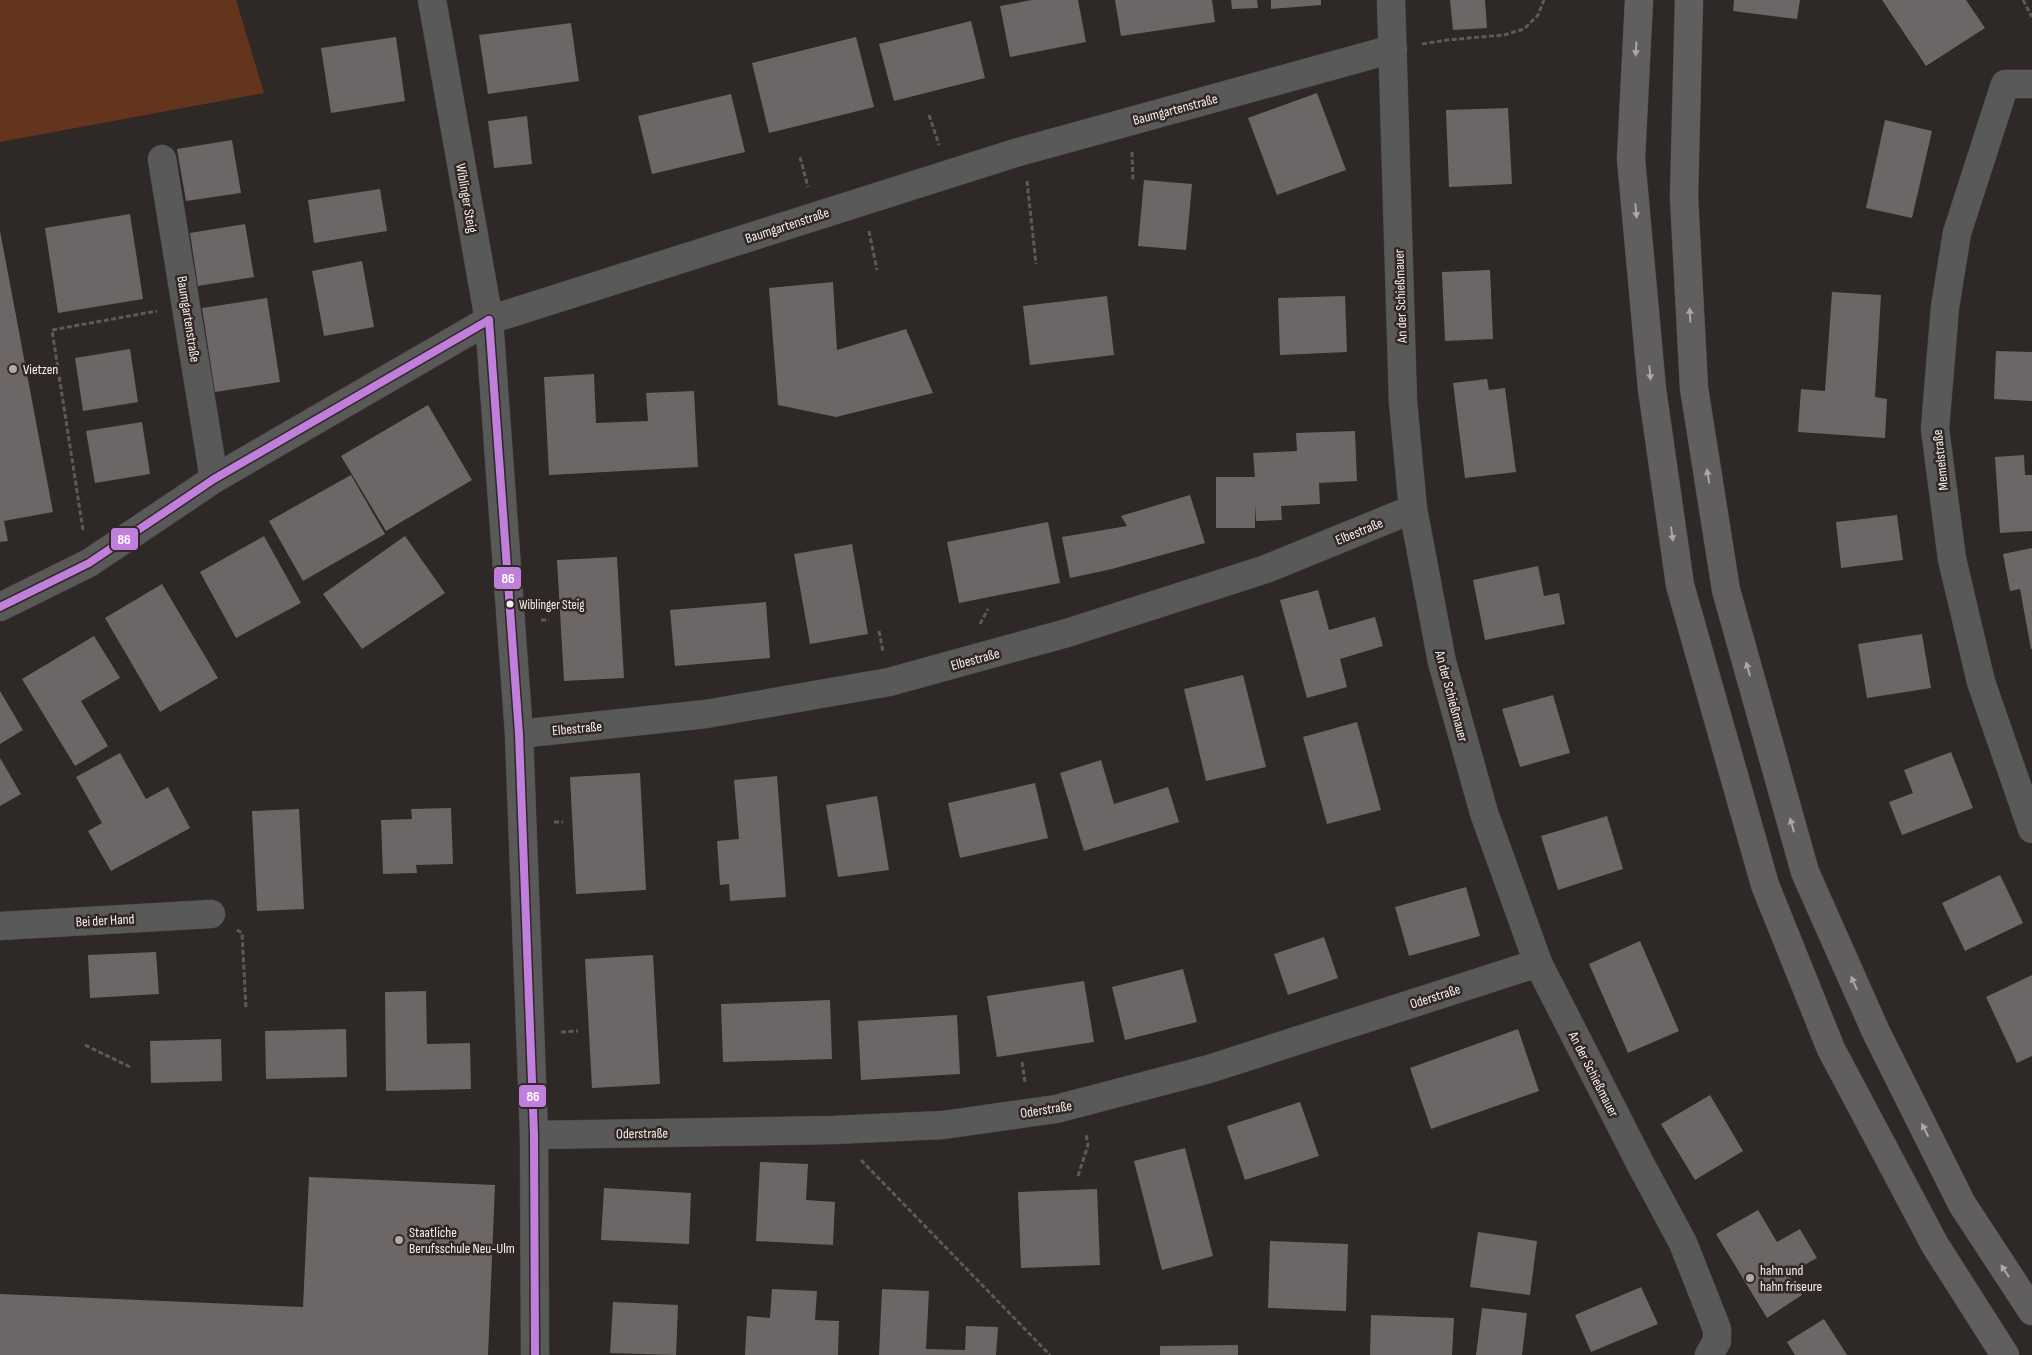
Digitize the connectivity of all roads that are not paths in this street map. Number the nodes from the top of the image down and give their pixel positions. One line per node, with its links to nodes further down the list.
1 (432, 0): 8 (street, Wiblinger Steig)
2 (1391, 0): 5 (street, An der Schießmauer)
3 (1639, 0): 21 (highway, one-way to 21)
4 (1689, 0): 18 (highway, one-way to 4)
5 (1393, 49): 8 (street, Baumgartenstraße); 10 (street, An der Schießmauer)
6 (2032, 84): 13 (street, Memelstraße)
7 (162, 159): 9 (street, Baumgartenstraße)
8 (488, 320): 9 (street, Baumgartenstraße); 12 (street, Wiblinger Steig)
9 (214, 479): 11 (street, Baumgartenstraße)
10 (1414, 509): 12 (street, Elbestraße); 16 (street, An der Schießmauer)
11 (0, 607)
12 (519, 734): 17 (street, Wiblinger Steig)
13 (2032, 829)
14 (211, 914): 15 (street, Bei der Hand)
15 (0, 926)
16 (1538, 963): 17 (street, Oderstraße); 19 (street, An der Schießmauer)
17 (534, 1135): 20 (street, Wiblinger Steig)
18 (2032, 1311)
19 (1713, 1348)
20 (535, 1355)
21 (2004, 1355)

